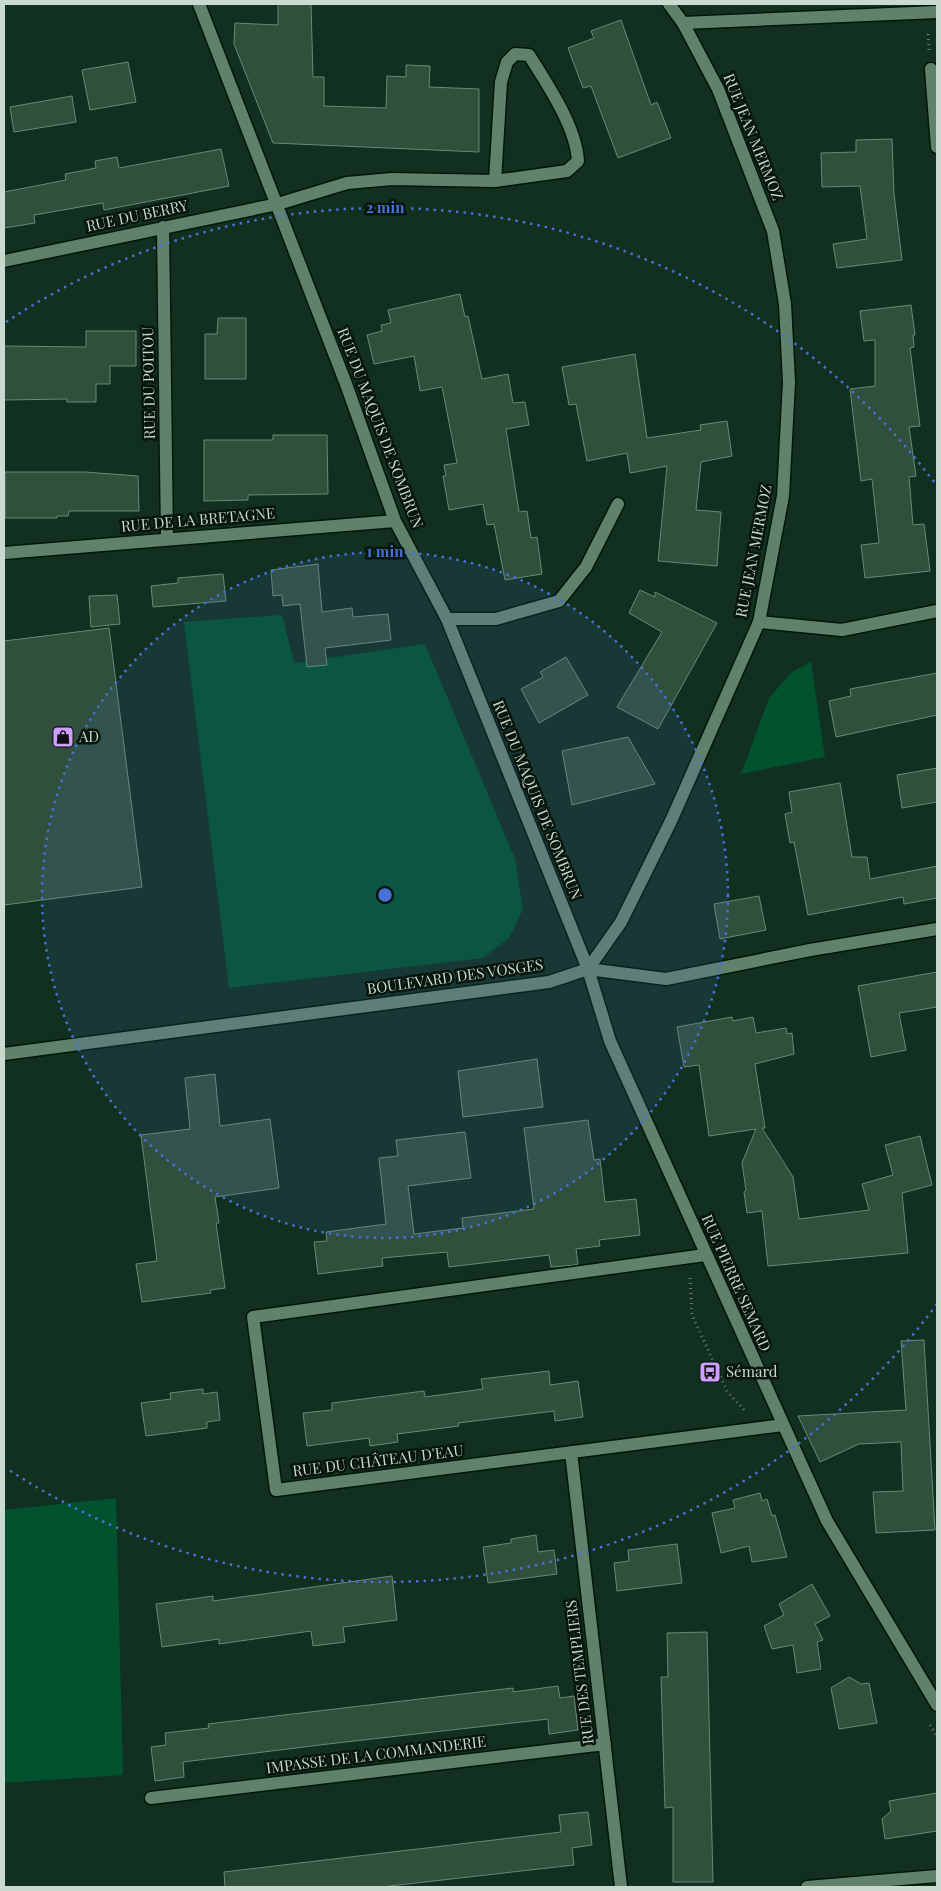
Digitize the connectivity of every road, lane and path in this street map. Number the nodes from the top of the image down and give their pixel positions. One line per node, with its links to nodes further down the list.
1 (199, 4): 8 (street, RUE DU MAQUIS DE SOMBRUN)
2 (669, 4): 4 (street, RUE JEAN MERMOZ)
3 (932, 13): 4 (street); 5 (path)
4 (683, 23): 17 (street, RUE JEAN MERMOZ)
5 (931, 69): 6 (street)
6 (937, 147)
7 (495, 181): 7 (street, RUE DU BERRY); 8 (street, RUE DU BERRY)
8 (278, 204): 9 (street, RUE DU BERRY); 12 (street, RUE DU MAQUIS DE SOMBRUN)
9 (163, 227): 10 (street, RUE DU BERRY); 13 (street, RUE DU POITOU)
10 (4, 261)
11 (618, 504): 16 (street)
12 (395, 521): 13 (street, RUE DE LA BRETAGNE); 16 (street, RUE DU MAQUIS DE SOMBRUN)
13 (167, 538): 14 (street, RUE DE LA BRETAGNE)
14 (4, 553)
15 (937, 611): 17 (street)
16 (447, 618): 19 (street, RUE DU MAQUIS DE SOMBRUN)
17 (759, 622): 19 (street, RUE JEAN MERMOZ)
18 (937, 929): 19 (street, BOULEVARD DES VOSGES)
19 (588, 969): 20 (street, BOULEVARD DES VOSGES); 21 (street, RUE PIERRE SEMARD)
20 (4, 1054)
21 (705, 1255): 22 (street, RUE PIERRE SEMARD); 23 (street, RUE DU CHÂTEAU D'EAU)
22 (783, 1424): 23 (street, RUE DU CHÂTEAU D'EAU); 24 (street, RUE PIERRE SEMARD)
23 (571, 1452): 25 (street, RUE DES TEMPLIERS)
24 (937, 1705)
25 (605, 1744): 26 (street, IMPASSE DE LA COMMANDERIE); 28 (street, RUE DES TEMPLIERS)
26 (151, 1798)
27 (937, 1876): 29 (street)
28 (621, 1887)
29 (807, 1887)

